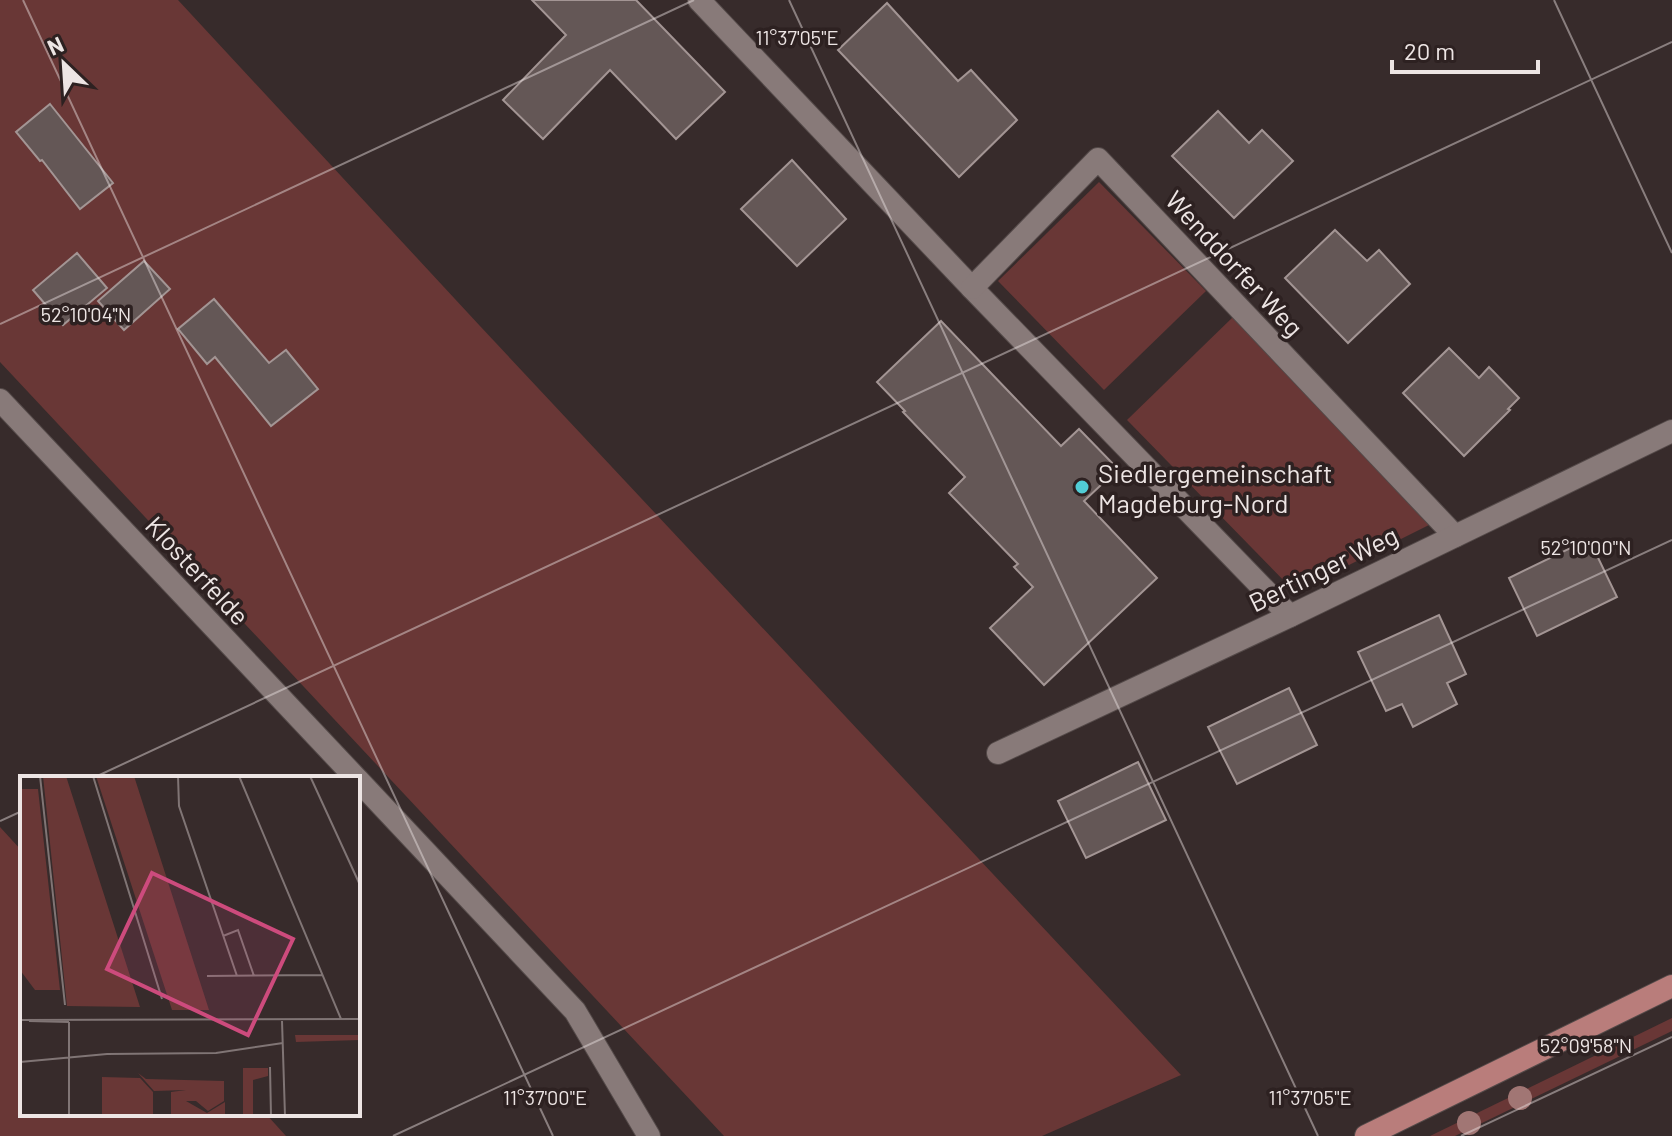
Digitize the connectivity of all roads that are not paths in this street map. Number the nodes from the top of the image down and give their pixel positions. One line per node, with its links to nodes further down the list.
1 (699, 0): 2 (street)
2 (972, 288): 5 (street, Wenddorfer Weg); 6 (street)
3 (0, 400): 8 (street, Klosterfelde)
4 (1672, 431): 5 (street, Bertinger Weg)
5 (1455, 536): 6 (street, Bertinger Weg)
6 (1290, 616): 7 (street, Bertinger Weg)
7 (998, 753)
8 (354, 776)
9 (360, 782): 11 (street, Klosterfelde)
10 (1672, 986): 12 (main road)
11 (649, 1136)
12 (1366, 1136)

